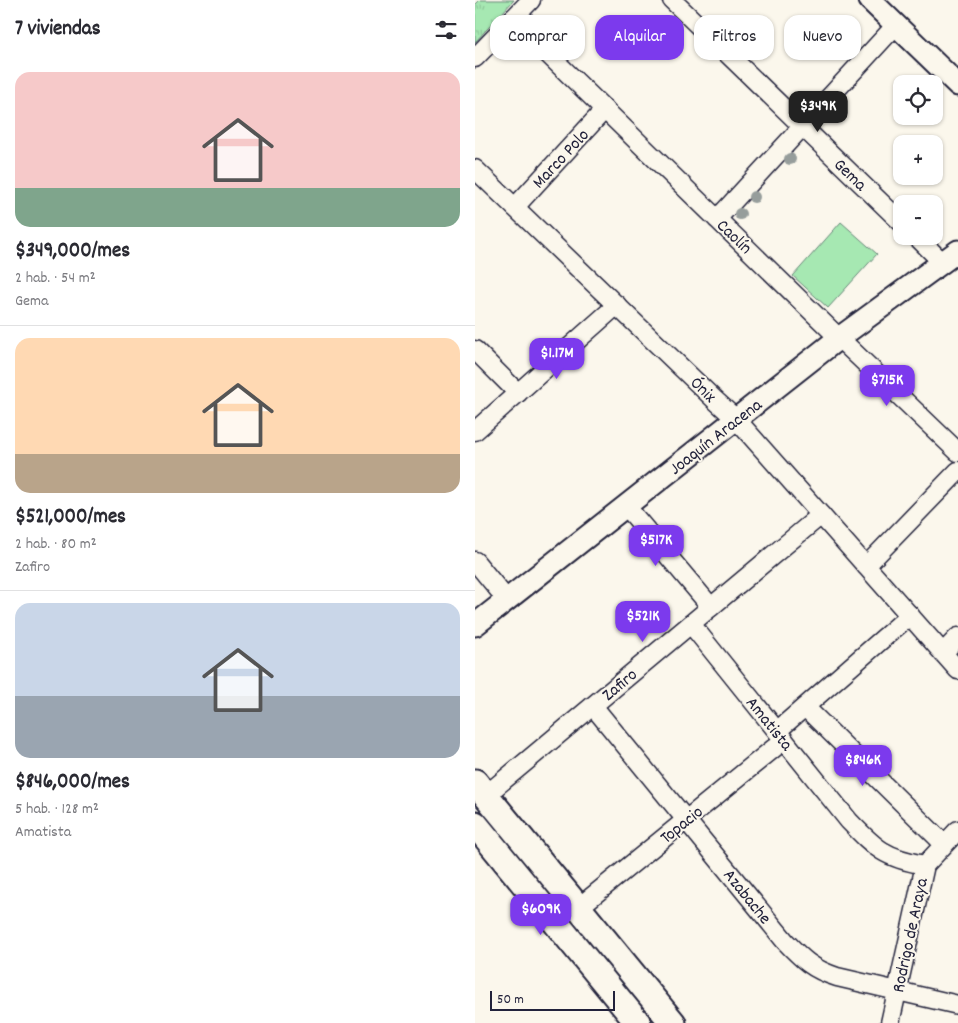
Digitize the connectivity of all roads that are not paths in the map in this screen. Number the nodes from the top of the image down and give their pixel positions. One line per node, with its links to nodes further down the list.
1 (531, 0): 4 (street)
2 (672, 0): 11 (street, Gema)
3 (870, 0): 5 (street)
4 (516, 15)
5 (896, 25): 9 (street); 11 (street)
6 (490, 42): 7 (street)
7 (475, 58)
8 (554, 60): 10 (street, Caolín)
9 (958, 85)
10 (605, 109): 13 (street, Marco Polo); 15 (street, Caolín)
11 (802, 126): 14 (street, Gema); 15 (street)
12 (475, 169): 13 (street, Ónix)
13 (515, 207): 18 (street, Ónix)
14 (893, 214)
15 (717, 218): 19 (street, Caolín)
16 (934, 245): 17 (street)
17 (953, 255): 19 (street, Joaquín Aracena)
18 (617, 305): 21 (street); 22 (street, Ónix)
19 (839, 338): 22 (street, Joaquín Aracena); 24 (street, Caolín)
20 (475, 350): 21 (street)
21 (518, 393): 23 (street)
22 (736, 418): 26 (street, Joaquín Aracena); 27 (street, Ónix)
23 (475, 430)
24 (958, 452)
25 (958, 471): 29 (street)
26 (626, 506): 30 (street, Joaquín Aracena); 31 (street)
27 (821, 515): 29 (street, Ónix); 31 (street, Zafiro)
28 (475, 561): 30 (street)
29 (866, 566): 32 (street, Ónix)
30 (507, 600): 34 (street, Joaquín Aracena)
31 (711, 607): 33 (street, Zafiro)
32 (910, 615): 36 (street, Ónix); 39 (street, Topacio)
33 (691, 624): 38 (street, Zafiro); 40 (street, Amatista)
34 (475, 625)
35 (958, 638): 36 (street)
36 (943, 653): 37 (street, Ónix)
37 (958, 670)
38 (593, 706): 41 (street, Zafiro); 42 (street, Azabache)
39 (805, 707): 40 (street, Topacio); 45 (street)
40 (780, 736): 42 (street, Topacio); 46 (street, Amatista)
41 (480, 788): 47 (main road)
42 (686, 820): 47 (street, Topacio); 48 (street, Azabache)
43 (475, 824): 50 (main road)
44 (958, 830): 45 (street, Rodrigo de Araya)
45 (944, 844): 46 (street, Rodrigo de Araya)
46 (925, 865): 48 (street, Rodrigo de Araya)
47 (578, 908): 51 (main road)
48 (897, 991): 49 (street, Azabache); 52 (street, Rodrigo de Araya)
49 (958, 1005)
50 (639, 1023)
51 (673, 1023)
52 (890, 1023)

